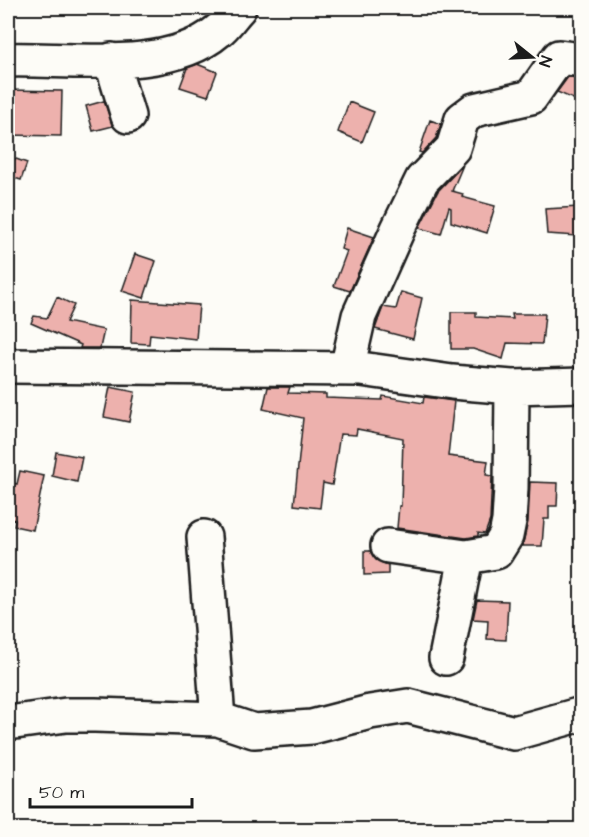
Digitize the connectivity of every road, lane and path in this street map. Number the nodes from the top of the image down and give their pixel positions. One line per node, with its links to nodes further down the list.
1 (239, 8): 3 (street)
2 (8, 60): 3 (street)
3 (111, 60): 5 (street)
4 (582, 60): 7 (street)
5 (128, 116)
6 (8, 366): 7 (street)
7 (347, 369): 9 (street)
8 (582, 385): 9 (street)
9 (512, 387): 12 (street)
10 (204, 537): 15 (street)
11 (388, 546): 12 (street)
12 (466, 557): 13 (street)
13 (446, 658)
14 (582, 714): 15 (street)
15 (218, 719): 16 (street)
16 (8, 723)

